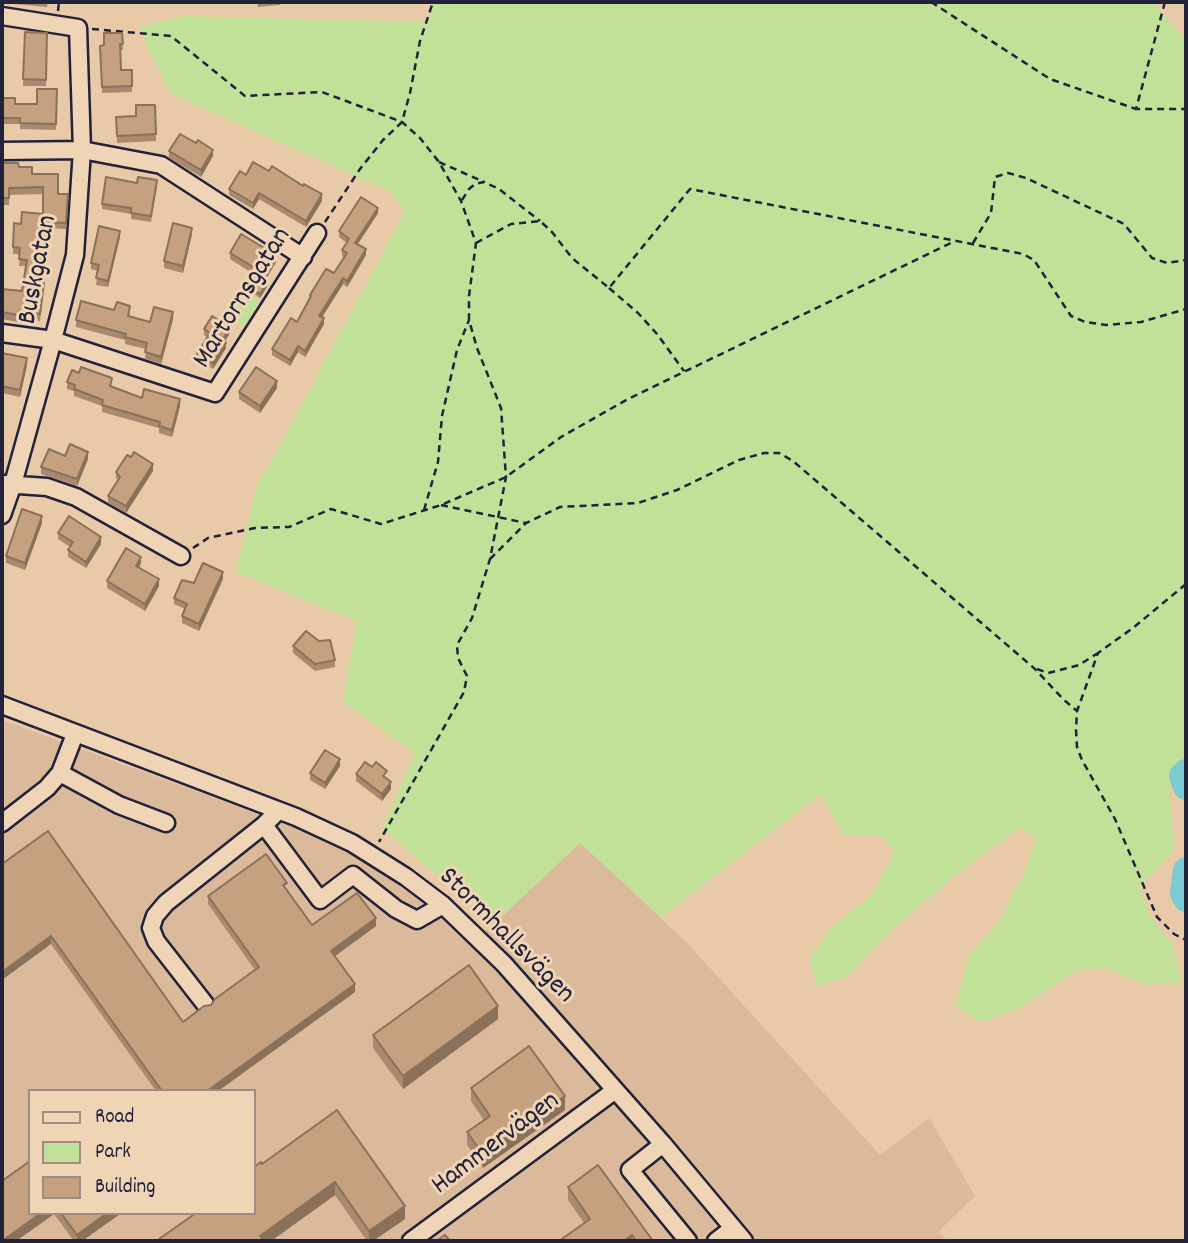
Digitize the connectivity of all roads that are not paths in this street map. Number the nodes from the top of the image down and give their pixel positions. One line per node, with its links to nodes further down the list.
1 (2, 16): 2 (street, Buskgatan)
2 (82, 150): 3 (street); 5 (street); 7 (street, Buskgatan)
3 (2, 151)
4 (317, 233): 5 (street, Martornsgatan)
5 (303, 257): 7 (street, Martornsgatan)
6 (2, 333): 7 (street)
7 (53, 340): 8 (street, Buskgatan)
8 (7, 484): 9 (street, Buskgatan); 10 (street)
9 (2, 515)
10 (181, 555)
11 (2, 705): 12 (street, Stormhallsvägen)
12 (75, 734): 13 (street); 14 (street, Stormhallsvägen)
13 (60, 773): 15 (street); 16 (street)
14 (278, 811): 17 (street); 18 (street, Stormhallsvägen)
15 (166, 822)
16 (2, 823)
17 (264, 825): 18 (street); 19 (street)
18 (443, 905): 20 (street, Stormhallsvägen)
19 (205, 1004)
20 (614, 1091): 21 (street, Stormhallsvägen); 23 (street, Hammervägen)
21 (663, 1144): 22 (street, Stormhallsvägen); 24 (street)
22 (733, 1228): 25 (street); 26 (street, Stormhallsvägen)
23 (411, 1241)
24 (688, 1241)
25 (716, 1241)
26 (744, 1241)

